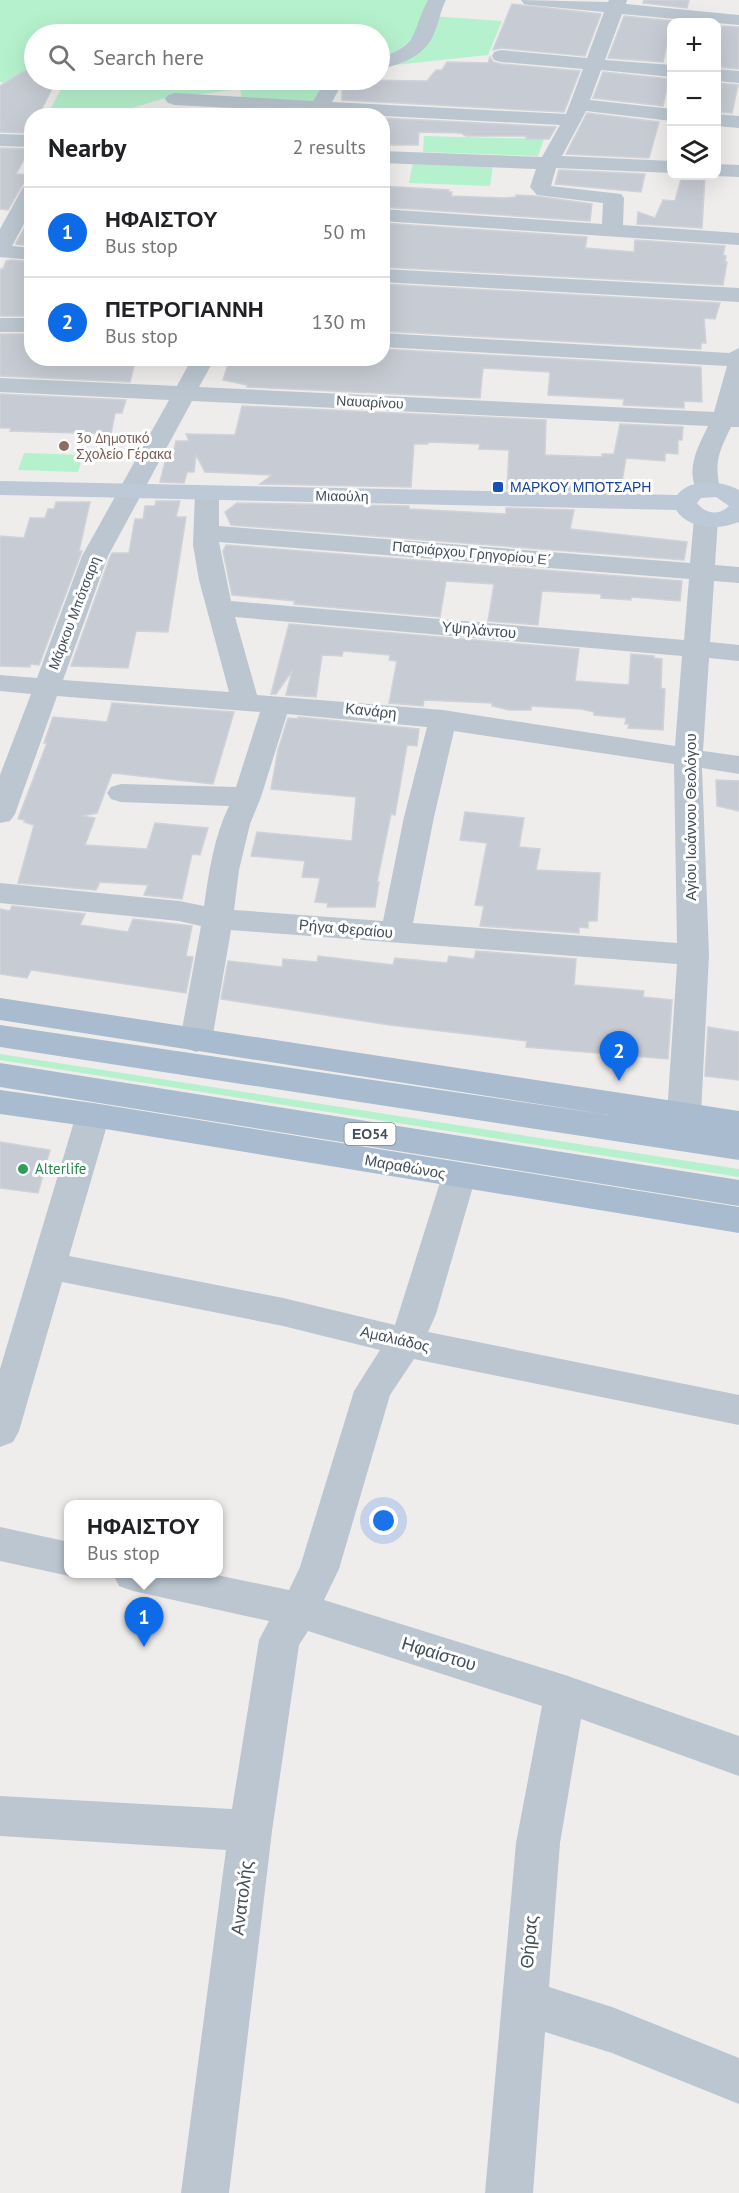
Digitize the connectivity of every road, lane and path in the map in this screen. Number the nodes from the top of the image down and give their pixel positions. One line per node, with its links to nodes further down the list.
1 (437, 0): 6 (street)
2 (530, 0): 3 (street)
3 (616, 4): 4 (street); 7 (street)
4 (739, 20)
5 (501, 56): 7 (street)
6 (390, 60)
7 (595, 64): 8 (street); 16 (street)
8 (667, 71)
9 (721, 75): 10 (street)
10 (739, 77)
11 (329, 90): 14 (street)
12 (175, 99): 13 (street)
13 (281, 108)
14 (318, 108)
15 (390, 111): 16 (street)
16 (576, 112): 17 (street); 23 (street)
17 (667, 115)
18 (721, 120): 19 (street)
19 (739, 122)
20 (0, 140): 21 (street)
21 (24, 141)
22 (390, 157): 23 (street)
23 (548, 164): 24 (street); 29 (street)
24 (667, 167)
25 (721, 170): 26 (street)
26 (739, 171)
27 (24, 205): 31 (street)
28 (390, 216): 29 (street)
29 (612, 231): 30 (street)
30 (739, 239)
31 (0, 250): 32 (street)
32 (24, 253)
33 (390, 275): 34 (street)
34 (739, 296)
35 (0, 325): 36 (street)
36 (24, 325)
37 (390, 340): 39 (street)
38 (739, 355): 39 (street)
39 (739, 360): 43 (street)
40 (200, 366): 42 (street, Μάρκου Μπότσαρη)
41 (0, 385): 42 (street, Ναυαρίνου)
42 (186, 393): 43 (street, Ναυαρίνου); 46 (street, Μάρκου Μπότσαρη)
43 (731, 420): 45 (street)
44 (0, 488): 46 (street, Μιαούλη)
45 (708, 489): 48 (street); 49 (street)
46 (131, 491): 47 (street, Μιαούλη); 58 (street, Μάρκου Μπότσαρη)
47 (207, 493): 49 (street, Μιαούλη); 51 (street)
48 (739, 502)
49 (695, 511): 50 (street, Μιαούλη); 52 (street, Αγίου Ιωάννου Θεολόγου)
50 (739, 511)
51 (206, 533): 52 (street, Πατριάρχου Γρηγορίου Ε΄); 54 (street)
52 (701, 573): 53 (street, Πατριάρχου Γρηγορίου Ε΄); 55 (street, Αγίου Ιωάννου Θεολόγου)
53 (739, 575)
54 (218, 608): 55 (street, Υψηλάντου); 59 (street)
55 (695, 650): 56 (street, Υψηλάντου); 62 (street, Αγίου Ιωάννου Θεολόγου)
56 (739, 652)
57 (0, 683): 58 (street, Κανάρη)
58 (45, 686): 59 (street, Κανάρη); 64 (street, Μάρκου Μπότσαρη)
59 (245, 701): 60 (street, Κανάρη)
60 (276, 703): 61 (street, Κανάρη); 66 (street)
61 (443, 719): 62 (street, Κανάρη); 70 (street)
62 (688, 759): 63 (street, Κανάρη); 71 (street, Αγίου Ιωάννου Θεολόγου)
63 (739, 765)
64 (6, 782): 67 (street, Μάρκου Μπότσαρη)
65 (121, 793): 66 (street)
66 (247, 797): 69 (street)
67 (0, 814)
68 (0, 893): 69 (street, Ρήγα Φεραίου)
69 (218, 919): 70 (street, Ρήγα Φεραίου); 74 (street)
70 (396, 933): 71 (street, Ρήγα Φεραίου)
71 (693, 955): 77 (street, Αγίου Ιωάννου Θεολόγου)
72 (0, 1009): 74 (main road)
73 (0, 1036): 80 (main road)
74 (196, 1040): 77 (main road)
75 (0, 1075): 82 (main road, Μαραθώνος / ΕΟ54)
76 (0, 1102): 78 (main road, Μαραθώνος / ΕΟ54)
77 (684, 1114): 79 (main road)
78 (93, 1115): 81 (main road, Μαραθώνος / ΕΟ54); 84 (street)
79 (739, 1123)
80 (739, 1147)
81 (459, 1176): 83 (main road, Μαραθώνος / ΕΟ54); 85 (street, Ανατολής)
82 (739, 1193)
83 (739, 1221)
84 (50, 1266): 85 (street, Αμαλιάδος); 86 (street)
85 (405, 1342): 87 (street, Αμαλιάδος); 92 (street, Ανατολής)
86 (8, 1375): 88 (street)
87 (739, 1410)
88 (0, 1431)
89 (0, 1544): 90 (street)
90 (64, 1558)
91 (151, 1578): 92 (street, Ηφαίστου)
92 (299, 1610): 93 (street, Ηφαίστου); 96 (street, Ανατολής)
93 (565, 1694): 94 (street, Ηφαίστου); 97 (street, Θήρας)
94 (739, 1756)
95 (0, 1816): 96 (street)
96 (250, 1831): 99 (street, Ανατολής)
97 (524, 2002): 98 (street); 100 (street, Θήρας)
98 (739, 2081)
99 (205, 2193)
100 (510, 2193)

